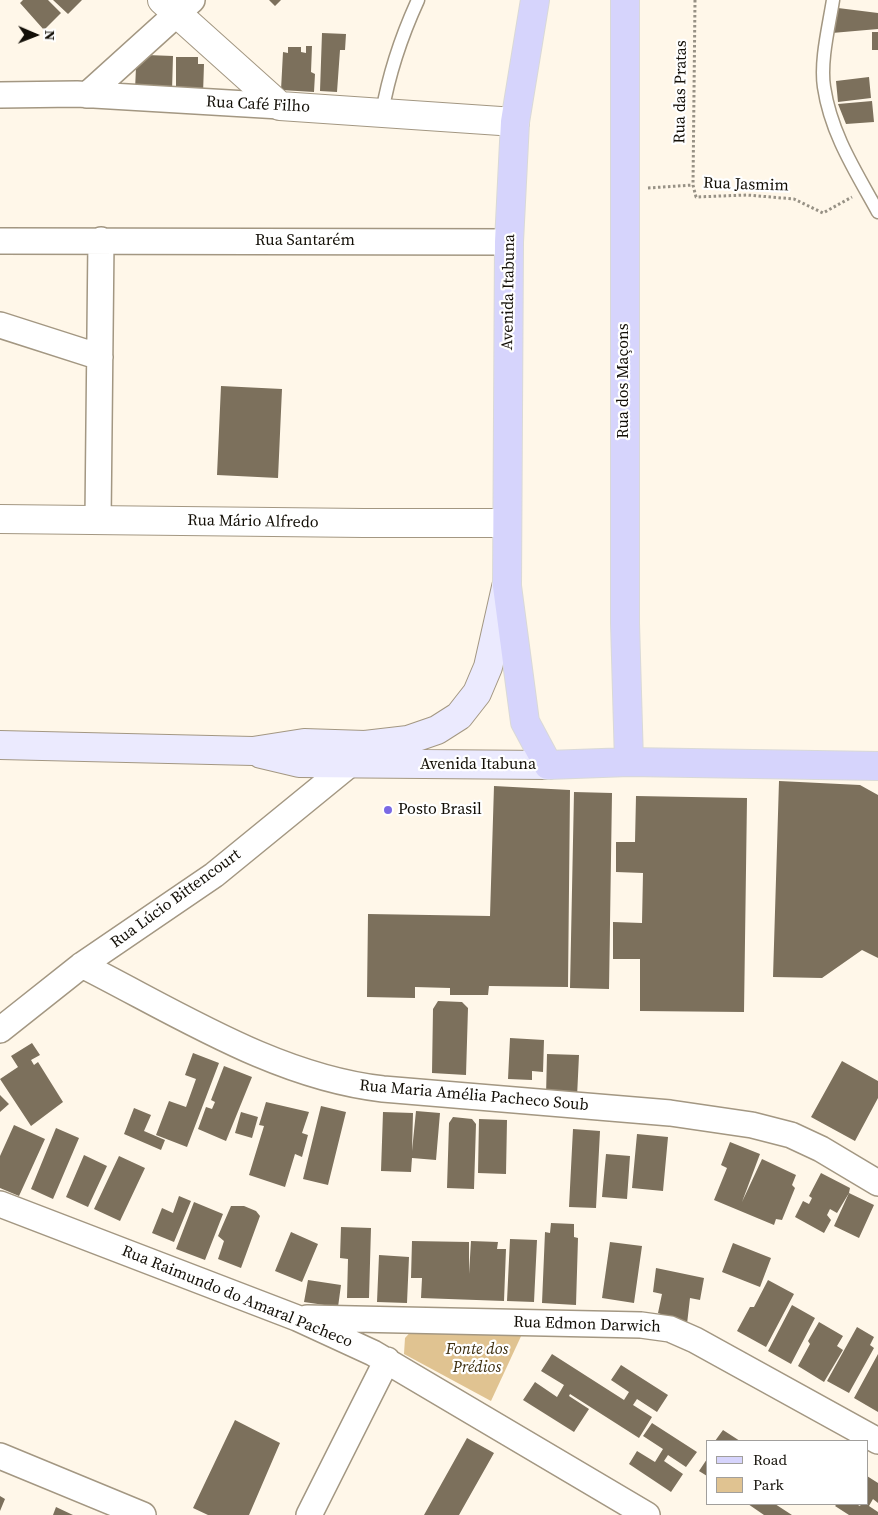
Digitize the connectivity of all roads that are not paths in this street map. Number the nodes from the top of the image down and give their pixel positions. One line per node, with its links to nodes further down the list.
1 (418, 0): 9 (lane)
2 (535, 0): 10 (main road, Avenida Itabuna)
3 (625, 0): 23 (main road, Rua dos Maçons)
4 (833, 0): 11 (lane)
5 (178, 5): 7 (street); 8 (street)
6 (0, 95): 7 (street, Rua Café Filho)
7 (87, 95): 8 (street, Rua Café Filho)
8 (280, 106): 9 (street, Rua Café Filho)
9 (382, 113): 10 (street, Rua Café Filho)
10 (515, 122): 14 (main road, Avenida Itabuna)
11 (878, 212)
12 (101, 240): 13 (street, Rua Santarém); 14 (street, Rua Santarém); 16 (street)
13 (0, 241)
14 (508, 242): 19 (main road, Avenida Itabuna)
15 (0, 325): 16 (street)
16 (100, 357): 18 (street)
17 (0, 519): 18 (street, Rua Mário Alfredo)
18 (98, 520): 19 (street, Rua Mário Alfredo)
19 (506, 523): 20 (main road, Avenida Itabuna)
20 (506, 586): 22 (main road, Avenida Itabuna); 25 (main road, Avenida Itabuna)
21 (0, 745): 22 (main road, Avenida Itabuna)
22 (252, 751): 24 (main road, Avenida Itabuna)
23 (629, 762): 25 (main road); 26 (main road)
24 (350, 764): 25 (main road, Avenida Itabuna); 27 (street, Rua Lúcio Bittencourt)
25 (548, 765)
26 (878, 766)
27 (82, 965): 28 (street, Rua Lúcio Bittencourt); 29 (street, Rua Maria Amélia Pacheco Soub)
28 (0, 1030)
29 (878, 1183)
30 (0, 1204): 31 (street, Rua Raimundo do Amaral Pacheco)
31 (297, 1318): 32 (street, Rua Raimundo do Amaral Pacheco); 33 (street, Rua Edmon Darwich)
32 (387, 1360): 36 (street); 37 (street, Rua Raimundo do Amaral Pacheco)
33 (878, 1441)
34 (0, 1456): 35 (street)
35 (143, 1515)
36 (309, 1515)
37 (647, 1515)

